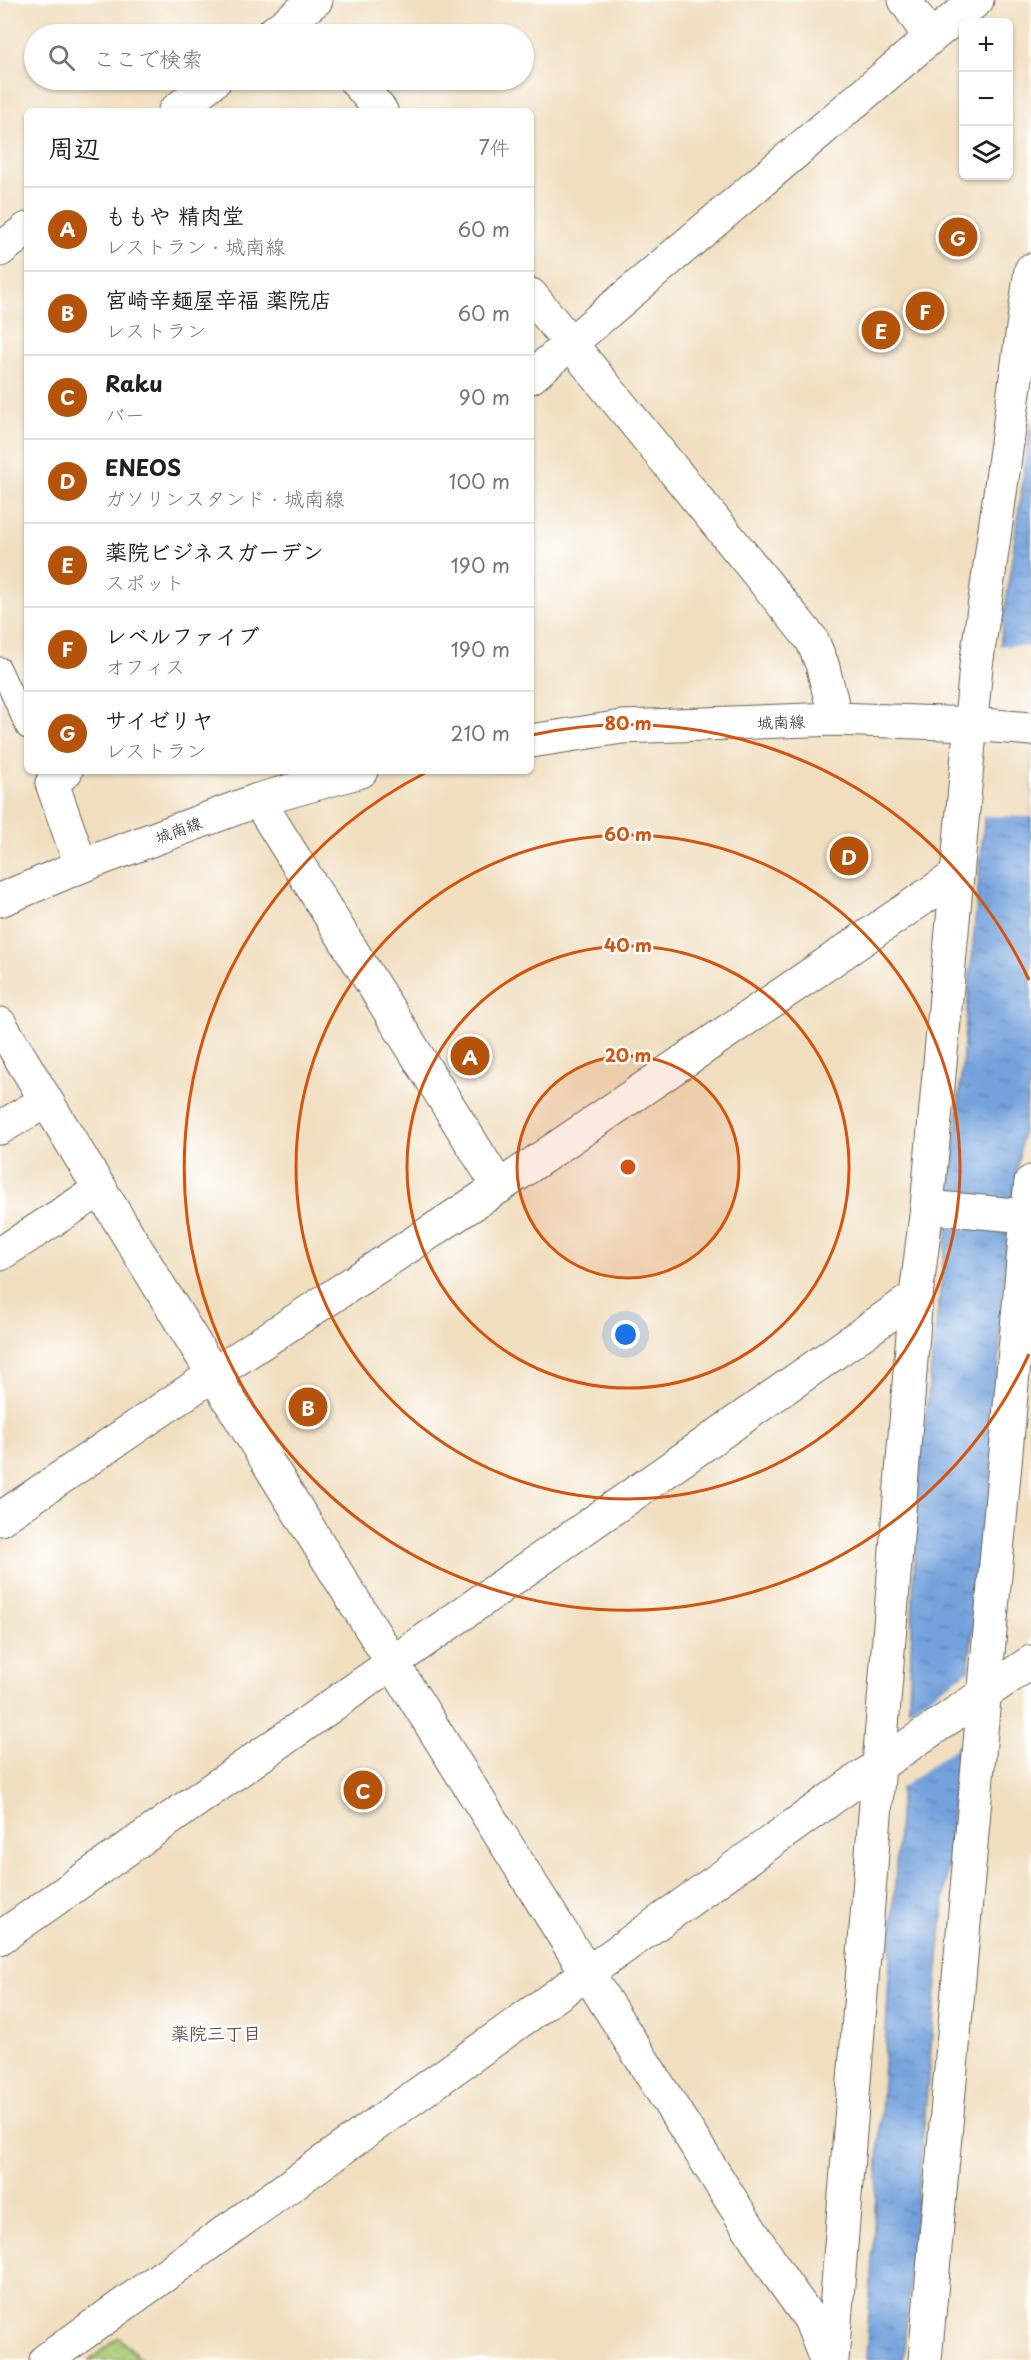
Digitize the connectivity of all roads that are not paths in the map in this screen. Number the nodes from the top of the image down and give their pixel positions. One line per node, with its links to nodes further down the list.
1 (905, 0): 5 (street)
2 (977, 0): 5 (street)
3 (307, 12): 4 (street)
4 (288, 24)
5 (930, 38): 14 (street)
6 (202, 90): 8 (street)
7 (363, 90): 9 (street)
8 (179, 108)
9 (378, 108)
10 (24, 231): 11 (street)
11 (0, 250)
12 (1031, 270): 19 (street)
13 (534, 299): 14 (street)
14 (571, 343): 15 (street); 17 (street)
15 (534, 374)
16 (0, 668): 18 (lane)
17 (836, 719): 19 (street, 城南線); 21 (street, 城南線)
18 (24, 721)
19 (980, 725): 20 (street, 城南線); 26 (street)
20 (1031, 729)
21 (534, 741)
22 (350, 774): 24 (street, 城南線)
23 (55, 775): 25 (street)
24 (258, 800): 25 (street, 城南線); 32 (street)
25 (81, 866): 27 (street, 城南線)
26 (957, 875): 32 (street); 34 (street)
27 (0, 900)
28 (0, 1024): 29 (street)
29 (46, 1101): 30 (street); 33 (street)
30 (0, 1128)
31 (1031, 1182): 35 (street)
32 (499, 1186): 38 (street)
33 (101, 1189): 36 (street); 38 (street)
34 (936, 1208): 35 (street); 37 (street)
35 (1022, 1215): 42 (street)
36 (0, 1254)
37 (916, 1296): 41 (street); 43 (street)
38 (214, 1374): 39 (street); 41 (street)
39 (0, 1519)
40 (1031, 1662): 42 (street)
41 (393, 1664): 44 (street); 45 (street)
42 (977, 1700): 43 (street); 49 (street)
43 (889, 1759): 45 (street); 48 (street)
44 (0, 1938)
45 (587, 1974): 46 (street); 47 (street)
46 (46, 2360)
47 (826, 2360)
48 (832, 2360)
49 (925, 2360)

